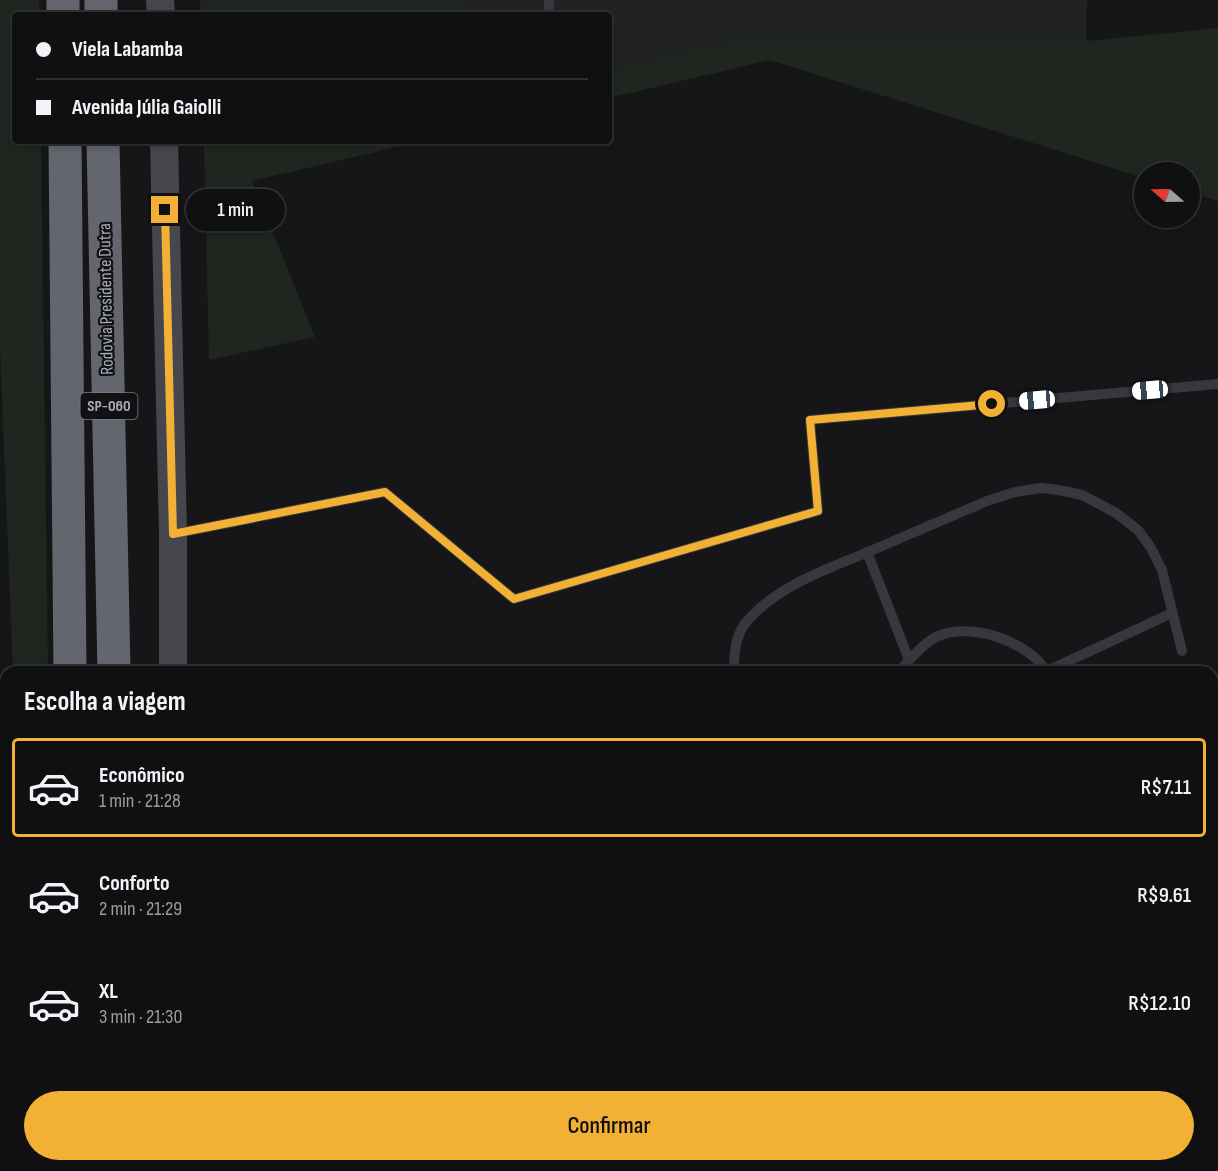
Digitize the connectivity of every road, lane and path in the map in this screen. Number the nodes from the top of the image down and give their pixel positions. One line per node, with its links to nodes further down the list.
1 (64, 144): 10 (highway, SP-060)
2 (103, 144): 11 (highway, Rodovia Presidente Dutra / SP-060)
3 (164, 144): 5 (main road)
4 (1218, 384): 5 (lane)
5 (173, 534): 12 (main road)
6 (867, 552): 7 (lane); 9 (lane); 13 (lane)
7 (1172, 613): 8 (lane); 16 (lane)
8 (1182, 651)
9 (909, 660): 14 (lane); 15 (lane)
10 (70, 666)
11 (114, 666)
12 (173, 666)
13 (734, 666)
14 (904, 666)
15 (1043, 666)
16 (1058, 666)

